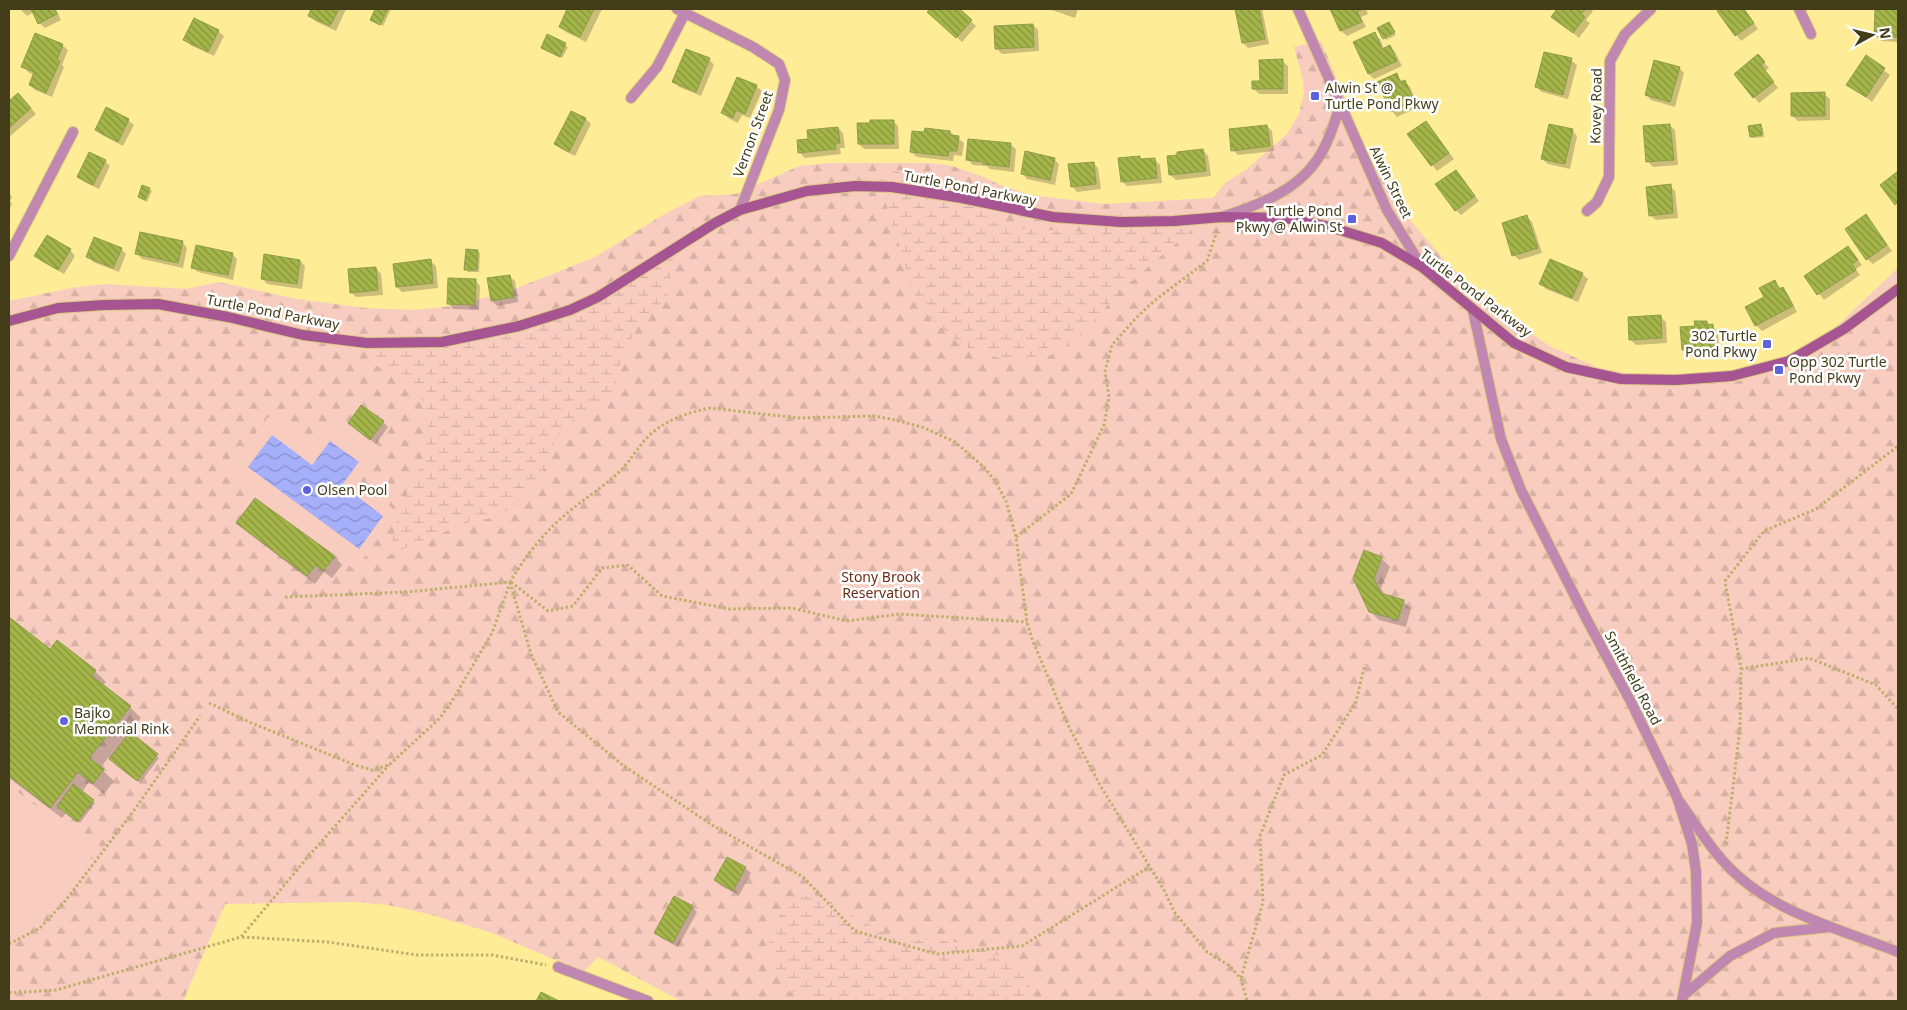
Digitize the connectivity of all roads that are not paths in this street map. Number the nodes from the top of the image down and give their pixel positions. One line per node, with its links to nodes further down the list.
1 (1298, 9): 7 (street, Alwin Street)
2 (1652, 9): 10 (street, Kovey Road)
3 (1799, 9): 5 (street)
4 (681, 11): 6 (street); 9 (street, Vernon Street)
5 (1811, 34)
6 (631, 98)
7 (1340, 106): 11 (street); 13 (street, Alwin Street)
8 (73, 132): 12 (street)
9 (740, 210): 11 (main road, Turtle Pond Parkway); 16 (main road, Turtle Pond Parkway)
10 (1587, 211)
11 (1222, 217): 13 (main road, Turtle Pond Parkway)
12 (9, 256)
13 (1422, 267): 15 (main road, Turtle Pond Parkway)
14 (1898, 289): 15 (main road, Turtle Pond Parkway)
15 (1473, 310): 17 (street, Smithfield Road)
16 (9, 321)
17 (1677, 797): 18 (street, Smithfield Road); 21 (street)
18 (1830, 927): 19 (street, Smithfield Road); 21 (street)
19 (1898, 952)
20 (558, 967): 22 (street)
21 (1683, 998)
22 (648, 1001)

